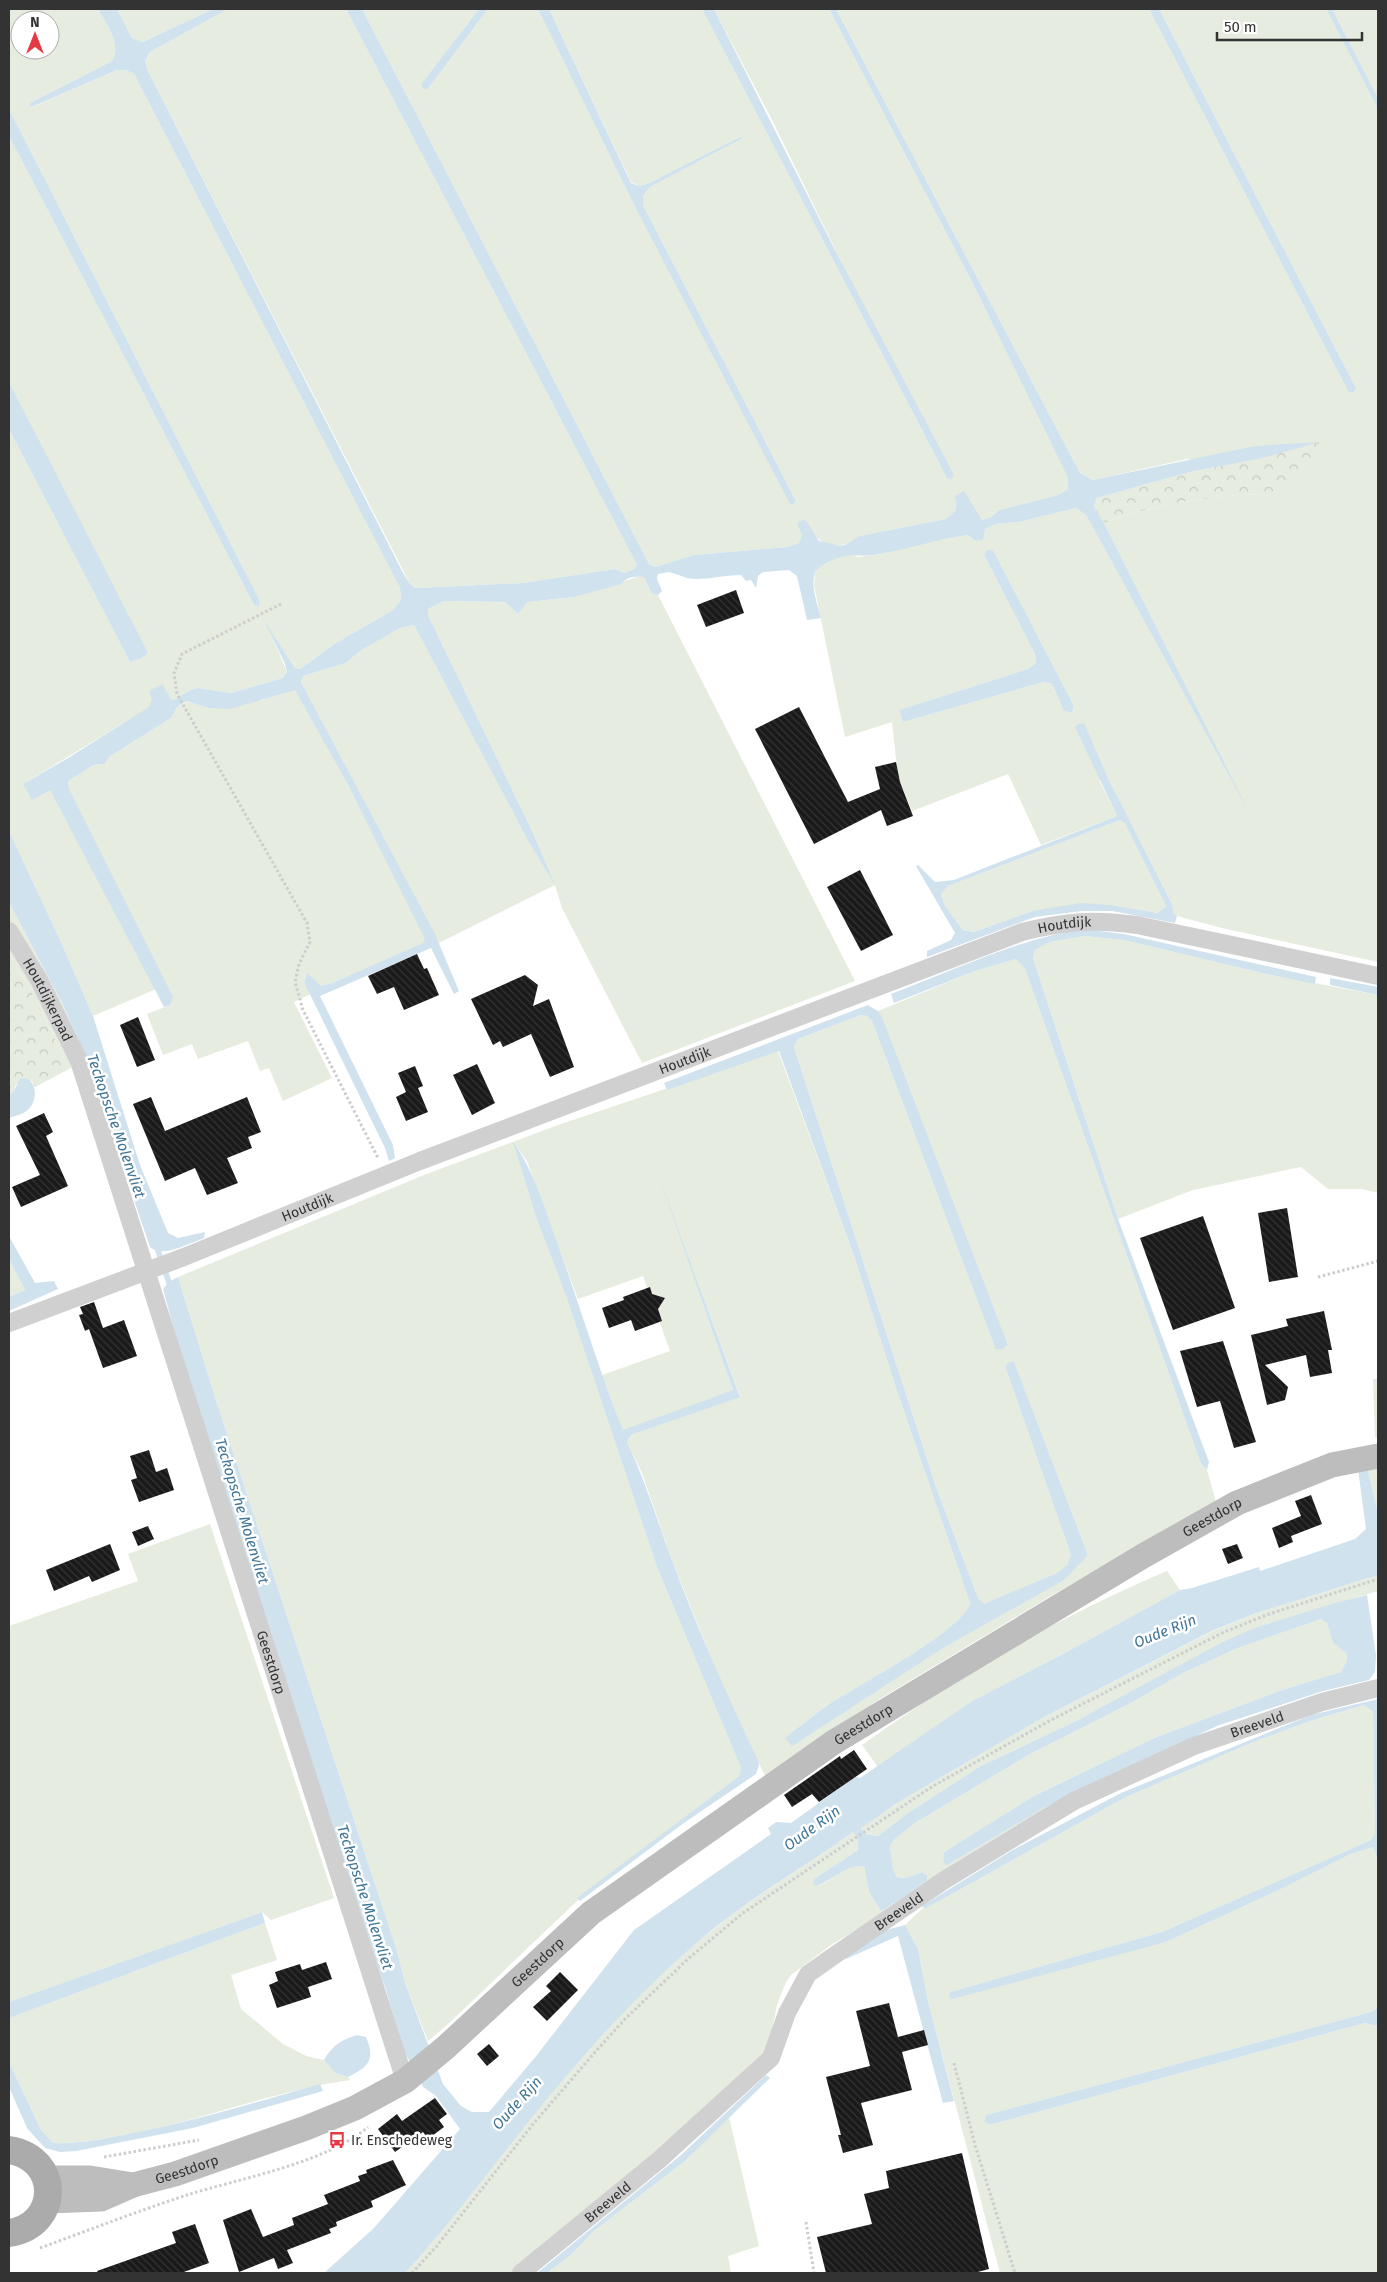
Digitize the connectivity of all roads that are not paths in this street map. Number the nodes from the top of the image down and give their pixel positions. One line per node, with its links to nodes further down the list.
1 (9, 931): 3 (street, Houtdijkerpad)
2 (1378, 976): 3 (street, Houtdijk)
3 (153, 1269): 4 (street, Houtdijk); 7 (street, Geestdorp)
4 (9, 1323)
5 (1378, 1456): 7 (main road, Geestdorp)
6 (1378, 1688): 11 (street, Breeveld)
7 (409, 2078): 9 (main road, Geestdorp)
8 (9, 2149): 9 (main road)
9 (47, 2190): 10 (main road)
10 (9, 2233)
11 (522, 2273)

